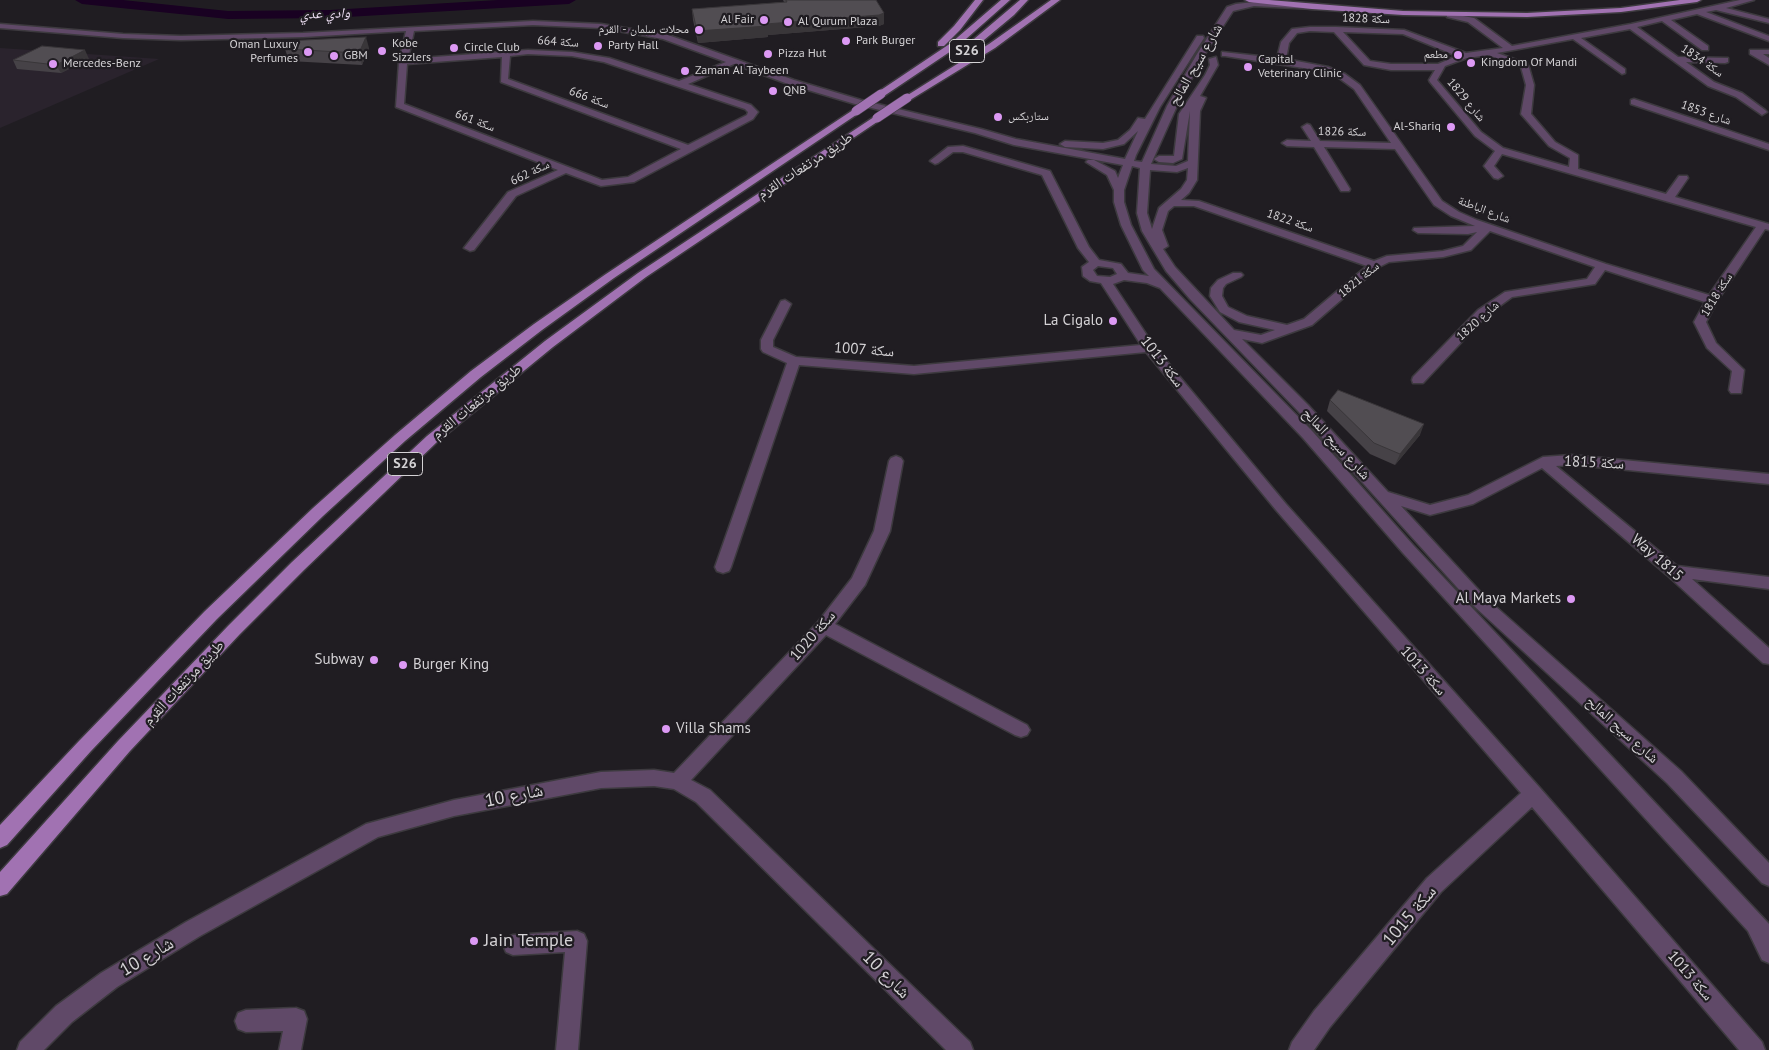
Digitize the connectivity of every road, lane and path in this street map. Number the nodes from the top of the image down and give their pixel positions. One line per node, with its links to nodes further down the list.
1 (1006, 0): 43 (main road, طريق مرتفعات القرم / S26)
2 (1024, 0): 44 (main road, طريق مرتفعات القرم / S26)
3 (1056, 0): 44 (main road)
4 (1249, 0): 11 (main road)
5 (1276, 0): 6 (main road)
6 (1671, 0)
7 (1697, 0): 15 (main road)
8 (1750, 0): 12 (street, 1829 شارع)
9 (976, 2): 43 (main road)
10 (1222, 5): 46 (street, شارع سيح المالح)
11 (1312, 7): 14 (main road); 24 (street, شارع سيح المالح)
12 (1715, 8): 13 (street, 1829 شارع); 18 (street)
13 (1697, 11): 16 (street, 1829 شارع); 26 (street)
14 (1450, 15): 15 (main road); 17 (street)
15 (1482, 15): 17 (street)
16 (1661, 18): 20 (street, 1829 شارع); 27 (street)
17 (1471, 20): 28 (street)
18 (1769, 21)
19 (0, 26): 22 (street)
20 (1631, 26): 25 (street, 1829 شارع); 35 (street, سكة 1834)
21 (1336, 29): 32 (street, سكة 1828); 34 (street, سكة 1828); 40 (street)
22 (410, 31): 23 (street); 37 (street, سكة 661); 38 (street)
23 (0, 32)
24 (1215, 32): 33 (street); 58 (street, شارع سيح المالح)
25 (1575, 37): 28 (street, 1829 شارع); 41 (street)
26 (1769, 39)
27 (1705, 48)
28 (1510, 49): 30 (street, 1829 شارع)
29 (1769, 52): 39 (street)
30 (1489, 53): 32 (street, 1829 شارع); 61 (street)
31 (506, 54): 37 (street, سكة 664); 42 (street, سكة 664); 53 (street, سكة 666)
32 (1465, 56): 40 (street, 1829 شارع)
33 (1226, 57): 34 (street, شارع الباطنة); 58 (street); 59 (street)
34 (1281, 60): 52 (street, شارع الباطنة)
35 (1677, 60): 36 (street); 47 (street, سكة 1834)
36 (1726, 60)
37 (403, 62): 60 (street, سكة 661)
38 (732, 62): 42 (street); 51 (street)
39 (1769, 62)
40 (1440, 67): 55 (street, 1829 شارع)
41 (1622, 71)
42 (678, 85): 53 (street, سكة 664)
43 (891, 88): 108 (main road, طريق مرتفعات القرم / S26, bridge)
44 (907, 98): 110 (main road, طريق مرتفعات القرم / S26, bridge)
45 (1634, 102): 54 (street, شارع 1853)
46 (1155, 107): 51 (street); 56 (street, شارع سيح المالح)
47 (1762, 112)
48 (1307, 127): 50 (street)
49 (1287, 143): 50 (street, سكة 1826)
50 (1317, 144): 52 (street, سكة 1826); 65 (street)
51 (1041, 145): 56 (street); 66 (street)
52 (1397, 146): 72 (street, شارع الباطنة)
53 (689, 148): 64 (street, سكة 664)
54 (1769, 148)
55 (1500, 150): 61 (street, 1829 شارع); 62 (street)
56 (1130, 160): 58 (street); 66 (street, شارع سيح المالح)
57 (935, 161): 76 (street)
58 (1147, 162): 59 (street); 79 (street, شارع سيح المالح)
59 (1194, 162): 67 (street)
60 (565, 170): 64 (street, سكة 661); 74 (street, سكة 662)
61 (1574, 171): 68 (street, 1829 شارع)
62 (1498, 176)
63 (1683, 178): 68 (street)
64 (614, 183)
65 (1345, 189)
66 (1119, 190): 75 (street, شارع سيح المالح)
67 (1185, 191): 69 (street); 70 (street)
68 (1669, 198): 71 (street, 1829 شارع)
69 (1170, 203): 70 (street, سكة 1822); 79 (street)
70 (1195, 203): 77 (street, سكة 1822)
71 (1766, 226): 84 (street, سكة 1818)
72 (1488, 227): 73 (street); 77 (street, سكة 1821); 78 (street, شارع الباطنة)
73 (1418, 230)
74 (470, 248)
75 (1140, 255): 80 (street); 83 (street, شارع سيح المالح)
76 (1096, 263): 80 (street); 82 (street, سكة 1013)
77 (1376, 265): 86 (street, سكة 1821)
78 (1602, 266): 84 (street, شارع الباطنة); 92 (street, 1820 شارع)
79 (1170, 268): 87 (street, شارع سيح المالح)
80 (1121, 272): 82 (street); 83 (street)
81 (1237, 275): 86 (street)
82 (1105, 281): 89 (street, سكة 1013)
83 (1166, 288): 111 (street, شارع سيح المالح)
84 (1712, 300): 93 (street, سكة 1818)
85 (785, 304): 91 (street, سكة 1007)
86 (1291, 329): 88 (street, سكة 1821)
87 (1228, 332): 88 (street); 90 (street, شارع سيح المالح)
88 (1262, 339): 90 (street)
89 (1149, 348): 91 (street, سكة 1007); 107 (street, سكة 1013)
90 (1252, 354): 97 (street, شارع سيح المالح)
91 (794, 361): 100 (street)
92 (1418, 380)
93 (1736, 390)
94 (896, 461): 103 (street, سكة 1020)
95 (1543, 462): 96 (street, سكة 1815); 98 (street, سكة 1815); 101 (street, Way 1815)
96 (1769, 479)
97 (1386, 496): 98 (street); 99 (street, شارع سيح المالح)
98 (1430, 510): 99 (street)
99 (1422, 538): 109 (street, شارع سيح المالح)
100 (723, 567)
101 (1673, 571): 102 (street); 104 (street, Way 1815)
102 (1769, 583)
103 (824, 626): 105 (street); 106 (street, سكة 1020)
104 (1769, 658)
105 (1021, 730)
106 (678, 782): 116 (street, شارع 10); 119 (street, شارع 10)
107 (1533, 794): 120 (street, سكة 1015); 121 (street, سكة 1013)
108 (0, 839)
109 (1769, 877)
110 (0, 887)
111 (1751, 920): 112 (street, شارع سيح المالح); 114 (street)
112 (1769, 939)
113 (512, 944): 118 (street)
114 (1769, 953)
115 (246, 1022): 117 (street)
116 (28, 1050)
117 (290, 1050)
118 (567, 1050)
119 (962, 1050)
120 (1300, 1050)
121 (1754, 1050)

